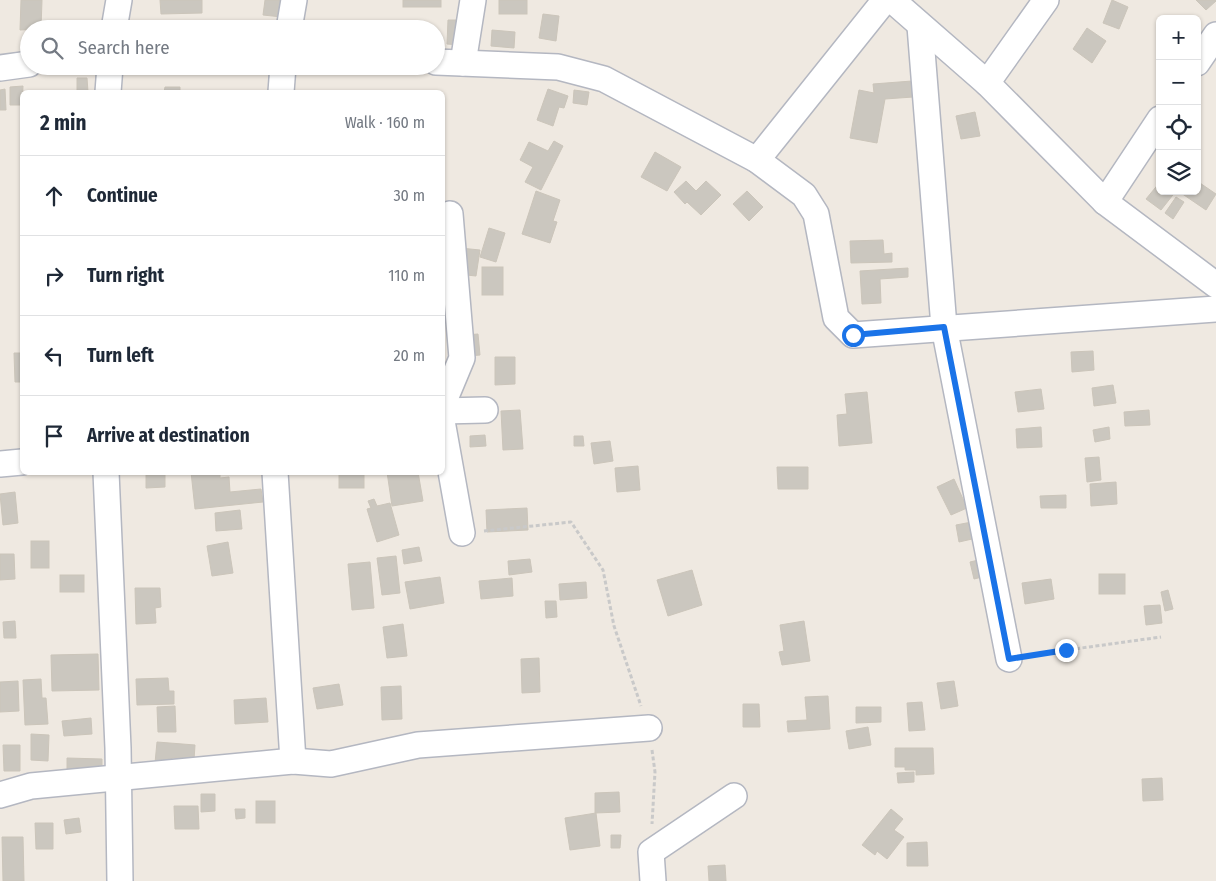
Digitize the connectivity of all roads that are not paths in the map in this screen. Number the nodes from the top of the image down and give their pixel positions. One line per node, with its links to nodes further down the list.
1 (119, 0): 7 (street)
2 (294, 0): 8 (street)
3 (473, 0): 11 (street)
4 (885, 0): 20 (street)
5 (892, 0): 9 (street)
6 (1046, 0): 16 (street)
7 (116, 20)
8 (291, 20)
9 (920, 26): 16 (street); 25 (street)
10 (445, 62): 11 (street)
11 (463, 63): 20 (street)
12 (20, 65): 13 (street)
13 (0, 68)
14 (109, 75): 17 (street)
15 (282, 75): 18 (street)
16 (987, 83): 21 (street)
17 (108, 90)
18 (281, 90)
19 (1156, 125): 21 (street)
20 (757, 160): 25 (street)
21 (1105, 202): 23 (street)
22 (450, 214): 26 (street)
23 (1216, 285)
24 (1216, 309): 25 (street)
25 (944, 327): 35 (street)
26 (445, 399)
27 (485, 410): 28 (street)
28 (445, 411)
29 (445, 438): 34 (street)
30 (20, 462): 31 (street)
31 (0, 464)
32 (106, 475): 38 (street)
33 (275, 475): 37 (street)
34 (462, 533)
35 (1009, 659)
36 (649, 728): 37 (street)
37 (292, 761): 38 (street)
38 (117, 777): 39 (street); 41 (street)
39 (0, 795)
40 (734, 796): 42 (street)
41 (120, 881)
42 (652, 881)

